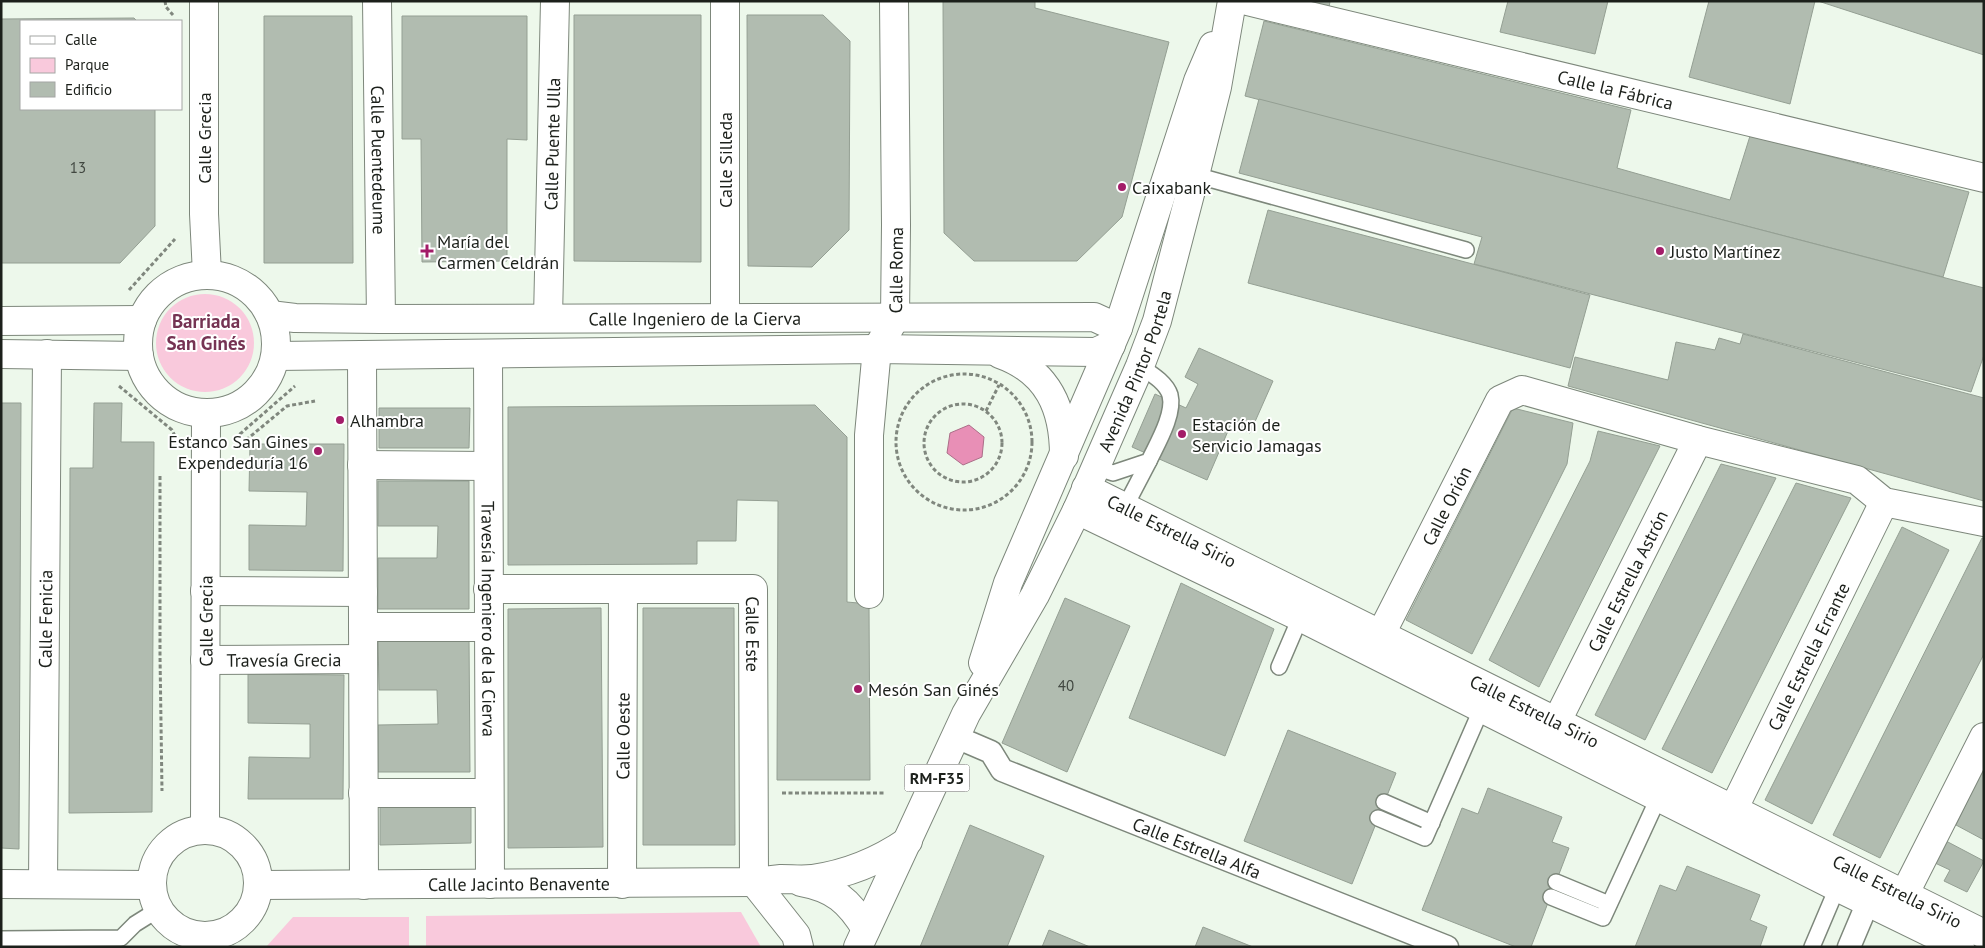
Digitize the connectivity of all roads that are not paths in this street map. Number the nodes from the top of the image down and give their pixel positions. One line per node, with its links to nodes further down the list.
1 (204, 1): 11 (street, Calle Grecia)
2 (377, 1): 16 (street, Calle Puentedeume)
3 (555, 1): 13 (street, Calle Puente Ulla)
4 (725, 1): 14 (street, Calle Silleda)
5 (894, 1): 15 (street, Calle Roma)
6 (1232, 1): 9 (street, Avenida Pintor Portela); 19 (street, Avenida Pintor Portela)
7 (1247, 1): 8 (street, Calle la Fábrica)
8 (1984, 178)
9 (1193, 182): 10 (lane); 19 (street); 28 (street, Avenida Pintor Portela)
10 (1466, 250)
11 (207, 274): 12 (street); 17 (street)
12 (270, 315): 16 (street, Calle Ingeniero de la Cierva); 27 (street)
13 (548, 318): 14 (street, Calle Ingeniero de la Cierva); 16 (street, Calle Ingeniero de la Cierva)
14 (725, 318): 15 (street, Calle Ingeniero de la Cierva)
15 (895, 318): 19 (street, Calle Ingeniero de la Cierva); 20 (street, Calle Roma)
16 (381, 319)
17 (142, 320): 18 (street); 26 (street)
18 (1, 321)
19 (1118, 338): 21 (street); 31 (street, Avenida Pintor Portela); 35 (street)
20 (877, 350): 21 (street); 24 (street); 43 (street, Calle Roma)
21 (994, 352): 31 (street)
22 (1, 354): 23 (street)
23 (46, 354): 26 (street); 69 (street, Calle Fenicia)
24 (488, 354): 25 (street); 34 (street, Travesía Ingeniero de la Cierva)
25 (362, 355): 27 (street); 33 (street)
26 (139, 356): 29 (street)
27 (276, 356): 29 (street)
28 (1140, 366): 32 (lane); 35 (street, Avenida Pintor Portela)
29 (206, 413): 41 (street, Calle Grecia)
30 (1698, 440): 36 (street); 47 (street, Calle Orión); 52 (street, Calle Estrella Astrón)
31 (1064, 456): 53 (street, Avenida Pintor Portela)
32 (1149, 461): 35 (lane); 37 (lane)
33 (362, 465): 34 (street); 42 (street)
34 (488, 466): 39 (street, Travesía Ingeniero de la Cierva)
35 (1086, 488): 37 (street, Calle Estrella Sirio); 44 (street, Calle Estrella Sirio); 53 (street, Avenida Pintor Portela)
36 (1884, 502): 38 (street); 59 (street, Calle Estrella Errante)
37 (1125, 507): 44 (street, Calle Estrella Sirio)
38 (1984, 522)
39 (488, 589): 40 (street, Calle Este); 46 (street, Travesía Ingeniero de la Cierva)
40 (623, 589): 66 (street, Calle Este); 71 (street, Calle Oeste)
41 (205, 591): 42 (street); 49 (street, Calle Grecia)
42 (363, 592): 45 (street)
43 (869, 594)
44 (1304, 607): 47 (street, Calle Estrella Sirio); 50 (lane); 51 (street, Calle Estrella Sirio)
45 (363, 627): 46 (street); 48 (street)
46 (488, 628): 57 (street, Travesía Ingeniero de la Cierva)
47 (1381, 634): 51 (street, Calle Estrella Sirio)
48 (363, 659): 49 (street, Travesía Grecia); 56 (street)
49 (205, 660): 62 (street, Calle Grecia)
50 (1279, 667)
51 (1486, 699): 52 (street, Calle Estrella Sirio); 55 (street, Calle Estrella Sirio); 61 (lane)
52 (1556, 723): 55 (street, Calle Estrella Sirio)
53 (961, 726): 63 (street, Avenida Pintor Portela / RM-F35); 84 (street, Calle Estrella Alfa)
54 (1984, 737): 74 (street)
55 (1662, 787): 59 (street, Calle Estrella Sirio); 64 (street, Calle Estrella Sirio); 78 (lane)
56 (363, 793): 57 (street); 73 (street)
57 (489, 793): 70 (street, Travesía Ingeniero de la Cierva)
58 (1384, 802): 61 (lane)
59 (1733, 810): 64 (street, Calle Estrella Sirio)
60 (1378, 818): 61 (lane)
61 (1432, 823)
62 (205, 830): 72 (street); 75 (street)
63 (908, 841): 65 (street, Calle Jacinto Benavente); 80 (street, Avenida Pintor Portela)
64 (1841, 877): 74 (street, Calle Estrella Sirio); 77 (street, Calle Estrella Sirio); 85 (lane)
65 (781, 879): 66 (street, Calle Jacinto Benavente); 80 (street, Calle Jacinto Benavente)
66 (754, 882): 71 (street, Calle Jacinto Benavente); 83 (street)
67 (1556, 882): 78 (lane)
68 (1, 884): 69 (street)
69 (43, 884): 75 (street)
70 (490, 884): 71 (street, Calle Jacinto Benavente); 73 (street, Calle Jacinto Benavente)
71 (622, 884)
72 (258, 885): 73 (street, Calle Jacinto Benavente); 82 (street)
73 (364, 885)
74 (1904, 895): 79 (street, Calle Estrella Sirio)
75 (155, 897): 81 (lane); 82 (street)
76 (1550, 897): 78 (lane)
77 (1868, 902): 86 (street); 87 (street, Calle Estrella Sirio)
78 (1609, 904)
79 (1984, 934)
80 (862, 938)
81 (1, 939)
82 (205, 941)
83 (804, 943)
84 (1447, 947)
85 (1812, 947)
86 (1849, 947)
87 (1960, 947)

